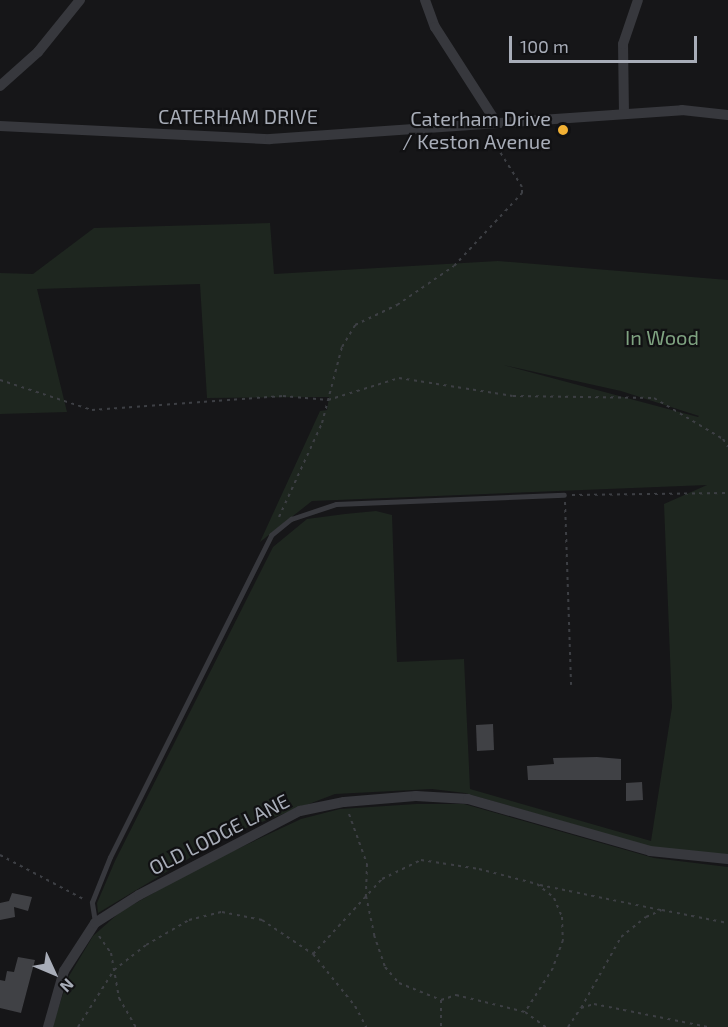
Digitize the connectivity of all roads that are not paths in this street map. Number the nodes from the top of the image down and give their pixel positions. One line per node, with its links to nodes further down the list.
1 (80, 0): 4 (street)
2 (425, 0): 7 (street)
3 (638, 0): 5 (street)
4 (0, 86)
5 (624, 114): 6 (street, CATERHAM DRIVE); 7 (street, CATERHAM DRIVE)
6 (728, 115)
7 (496, 122): 8 (street, CATERHAM DRIVE)
8 (0, 126)
9 (564, 495): 11 (lane)
10 (728, 860): 11 (street, OLD LODGE LANE)
11 (95, 924): 12 (street, OLD LODGE LANE)
12 (48, 1027)

